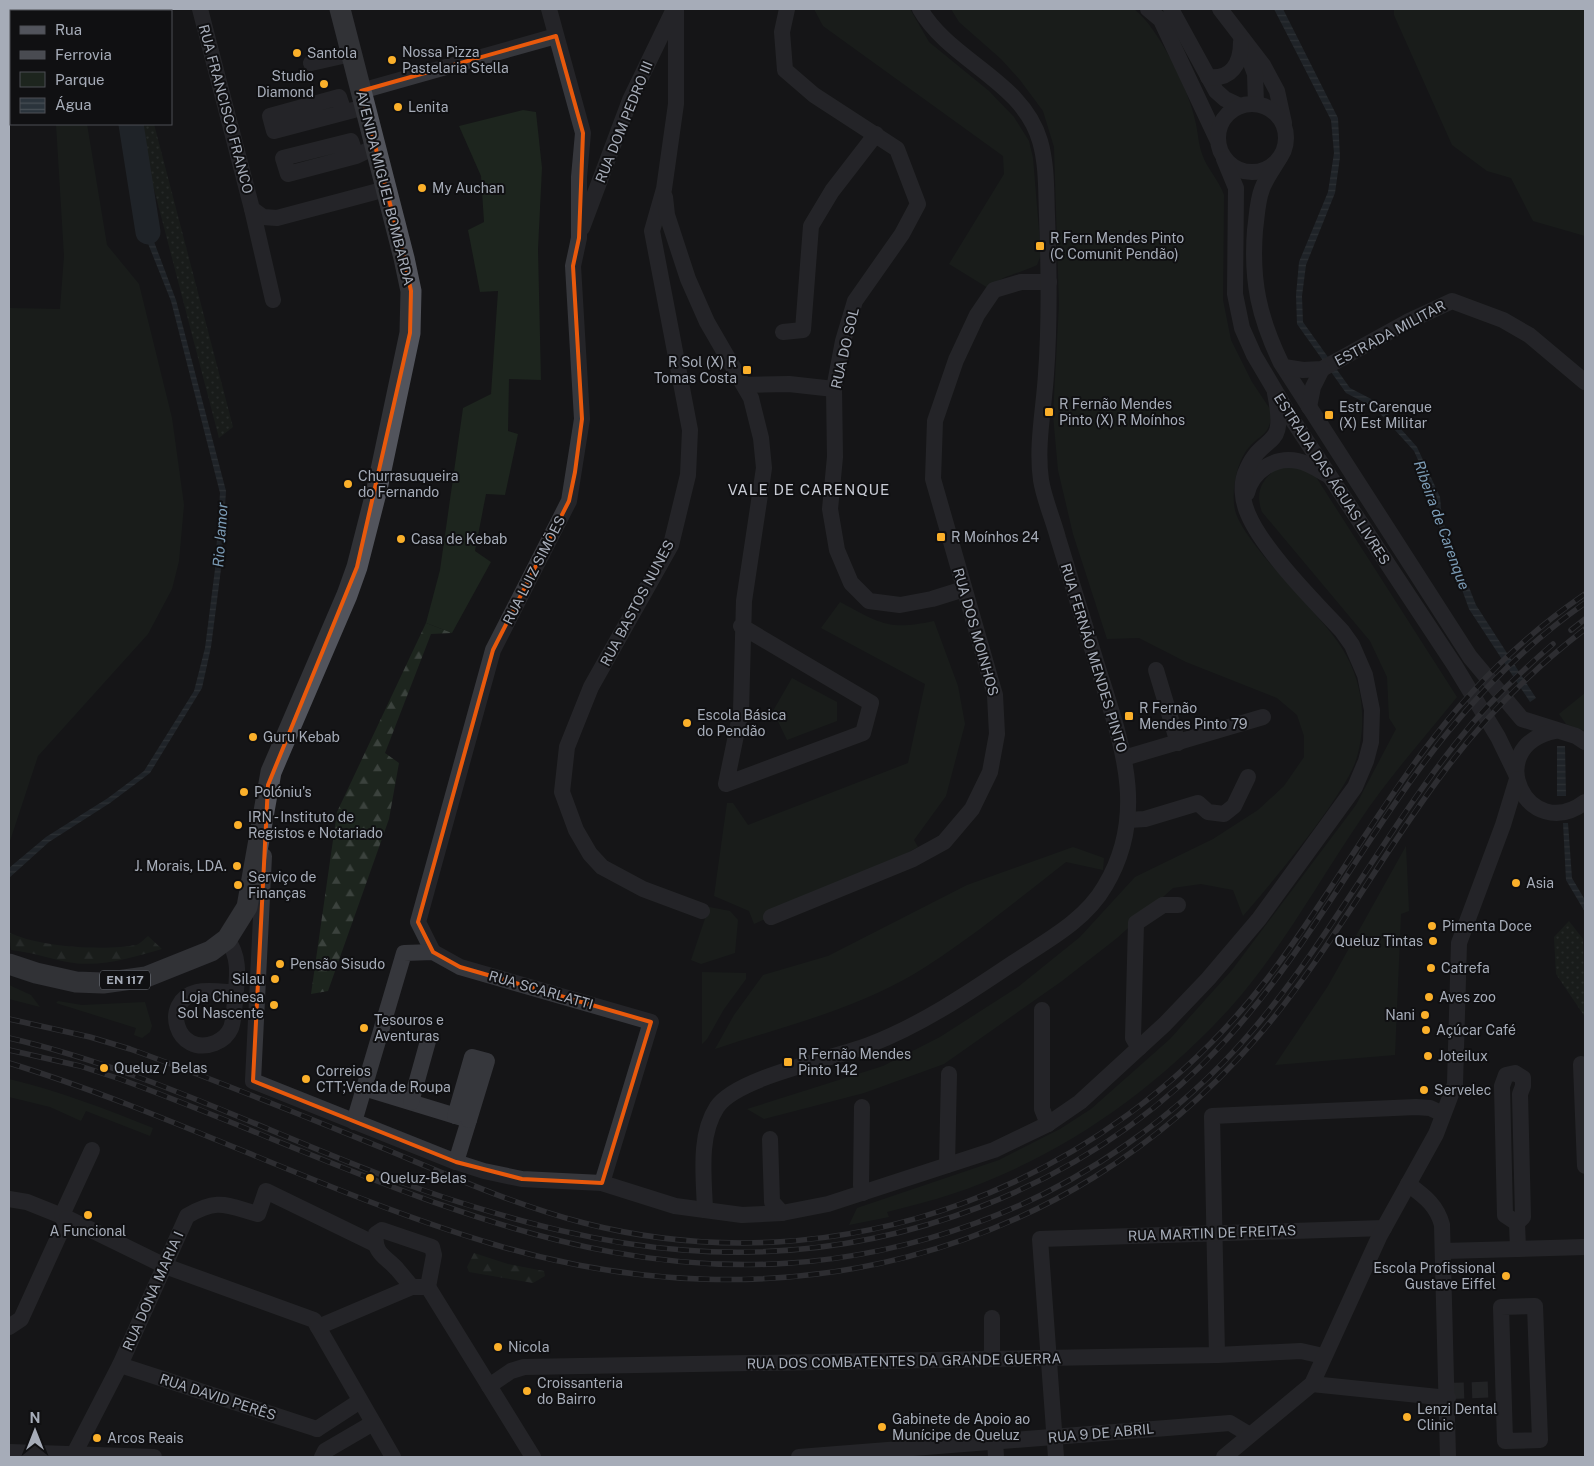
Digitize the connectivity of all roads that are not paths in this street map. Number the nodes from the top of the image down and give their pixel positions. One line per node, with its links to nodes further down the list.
1 (200, 9): 27 (street, RUA FRANCISCO FRANCO)
2 (340, 9): 12 (main road, AVENIDA MIGUEL BOMBARDA / EN 117)
3 (549, 9): 10 (street, RUA LUIZ SIMÕES)
4 (675, 9): 26 (street, RUA BASTOS NUNES); 28 (street, RUA DOM PEDRO III)
5 (787, 9): 19 (street, RUA DO SOL)
6 (920, 9): 29 (street, RUA FERNÃO MENDES PINTO)
7 (1148, 9): 20 (street)
8 (1170, 9): 14 (street)
9 (1220, 9): 11 (street)
10 (556, 36): 15 (street); 28 (street, RUA LUIZ SIMÕES)
11 (1241, 39): 14 (street); 16 (street); 18 (street)
12 (351, 54): 13 (street); 15 (main road, AVENIDA MIGUEL BOMBARDA / EN 117)
13 (311, 63)
14 (1208, 78): 16 (street)
15 (363, 99): 17 (street); 21 (main road, AVENIDA MIGUEL BOMBARDA / EN 117)
16 (1248, 105): 18 (street); 20 (street)
17 (344, 112)
18 (1285, 128): 24 (street)
19 (876, 134): 31 (street); 36 (street, RUA DO SOL)
20 (1217, 139): 23 (street)
21 (375, 146): 22 (street); 25 (main road, AVENIDA MIGUEL BOMBARDA / EN 117)
22 (356, 156)
23 (1224, 159): 24 (street); 37 (street, ESTRADA DAS ÁGUAS LIVRES)
24 (1279, 159): 32 (street, ESTRADA DAS ÁGUAS LIVRES)
25 (386, 189): 27 (street, RUA FRANCISCO FRANCO); 51 (main road, AVENIDA MIGUEL BOMBARDA / EN 117)
26 (664, 190): 35 (street); 57 (street, RUA BASTOS NUNES)
27 (252, 209): 30 (street, RUA FRANCISCO FRANCO)
28 (578, 238): 60 (street, RUA LUIZ SIMÕES)
29 (1049, 282): 41 (street, RUA DOS MOINHOS); 48 (street, RUA FERNÃO MENDES PINTO)
30 (273, 300)
31 (783, 332)
32 (1284, 367): 33 (street, ESTRADA MILITAR); 38 (street, ESTRADA DAS ÁGUAS LIVRES)
33 (1322, 369): 34 (street, ESTRADA MILITAR); 38 (street, ESTRADA MILITAR)
34 (1585, 382)
35 (744, 385): 36 (street); 42 (street)
36 (834, 389): 41 (street, RUA DO SOL)
37 (1275, 393): 39 (street, ESTRADA DAS ÁGUAS LIVRES); 40 (street)
38 (1309, 407): 45 (street, ESTRADA DAS ÁGUAS LIVRES)
39 (1330, 476): 40 (street); 49 (street, ESTRADA DAS ÁGUAS LIVRES)
40 (1244, 503): 65 (street)
41 (964, 589): 58 (street, RUA DOS MOINHOS)
42 (742, 626): 42 (street)
43 (1156, 670): 47 (street)
44 (1263, 717): 47 (street)
45 (1557, 730): 46 (street, ESTRADA DAS ÁGUAS LIVRES); 49 (street)
46 (1585, 742)
47 (1178, 743): 48 (street)
48 (1124, 758): 54 (street, RUA FERNÃO MENDES PINTO)
49 (1516, 776): 53 (street, ESTRADA DAS ÁGUAS LIVRES); 55 (street)
50 (1248, 777): 54 (street)
51 (268, 785): 59 (main road, AVENIDA MIGUEL BOMBARDA / EN 117); 72 (street)
52 (1585, 802): 53 (street)
53 (1534, 806): 55 (street)
54 (1128, 820): 83 (street, RUA FERNÃO MENDES PINTO)
55 (1503, 825): 71 (street)
56 (1178, 905): 65 (street)
57 (702, 911)
58 (771, 917)
59 (227, 939): 61 (main road, AVENIDA MIGUEL BOMBARDA / EN 117); 62 (street)
60 (433, 952): 68 (street); 79 (street, RUA SCARLATTI)
61 (9, 964)
62 (236, 993)
63 (1042, 1010): 73 (street)
64 (428, 1041): 69 (street)
65 (1139, 1048): 73 (street)
66 (1581, 1064): 78 (street)
67 (949, 1074): 77 (street)
68 (364, 1088): 69 (street); 72 (street)
69 (411, 1102): 76 (street)
70 (862, 1106): 81 (street)
71 (1443, 1114): 80 (street); 88 (street)
72 (354, 1122): 76 (street)
73 (1048, 1124): 77 (street)
74 (770, 1140): 84 (street)
75 (92, 1150): 85 (street)
76 (456, 1162): 79 (street)
77 (947, 1165): 81 (street)
78 (1585, 1166)
79 (602, 1184): 83 (street)
80 (1408, 1184): 87 (street); 92 (street)
81 (863, 1193): 84 (street)
82 (9, 1199): 85 (street)
83 (705, 1210): 84 (street)
84 (782, 1213)
85 (65, 1217): 93 (street); 97 (street)
86 (1517, 1223): 86 (street); 91 (street)
87 (1384, 1228): 88 (street, RUA MARTIN DE FREITAS); 100 (street)
88 (1215, 1233): 99 (street); 101 (street, RUA MARTIN DE FREITAS)
89 (375, 1244): 93 (street, RUA DONA MARIA I); 94 (street); 94 (street)
90 (1585, 1247): 91 (street)
91 (1518, 1249): 92 (street)
92 (1444, 1251): 106 (street)
93 (165, 1266): 98 (street); 103 (street, RUA DONA MARIA I)
94 (420, 1287): 98 (street); 105 (street)
95 (1535, 1306): 95 (street)
96 (992, 1318): 102 (street)
97 (9, 1327)
98 (318, 1327): 107 (street)
99 (1217, 1355): 100 (street, RUA DOS COMBATENTES DA GRANDE GUERRA); 101 (street, RUA DOS COMBATENTES DA GRANDE GUERRA)
100 (1323, 1356): 104 (street)
101 (1049, 1358): 102 (street, RUA DOS COMBATENTES DA GRANDE GUERRA); 111 (street)
102 (992, 1359): 105 (street, RUA DOS COMBATENTES DA GRANDE GUERRA)
103 (120, 1365): 109 (street, RUA DAVID PERÊS); 114 (street, RUA DONA MARIA I)
104 (1312, 1384): 106 (street); 110 (street)
105 (489, 1386): 119 (street)
106 (1448, 1398): 123 (street)
107 (360, 1401): 108 (street); 109 (street)
108 (373, 1423): 115 (street); 118 (street)
109 (317, 1429): 115 (street)
110 (1250, 1435): 111 (street, RUA 9 DE ABRIL); 122 (street)
111 (1054, 1437): 112 (street, RUA 9 DE ABRIL); 121 (street)
112 (996, 1449): 116 (street, RUA 9 DE ABRIL)
113 (10, 1454): 114 (street)
114 (74, 1454): 117 (street)
115 (324, 1454)
116 (875, 1454): 120 (street, RUA 9 DE ABRIL)
117 (154, 1457)
118 (393, 1457)
119 (533, 1457)
120 (799, 1457)
121 (1056, 1457)
122 (1224, 1457)
123 (1448, 1457)

